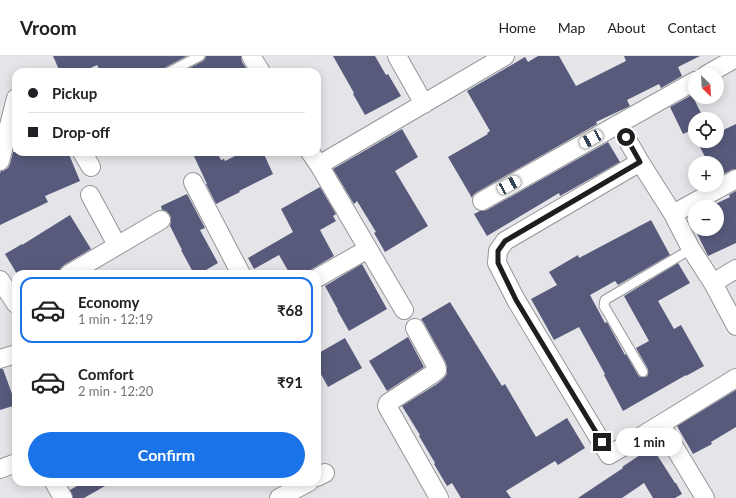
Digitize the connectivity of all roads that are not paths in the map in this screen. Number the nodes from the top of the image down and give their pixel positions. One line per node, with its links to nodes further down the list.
1 (200, 56): 6 (lane)
2 (251, 56): 7 (street)
3 (397, 56): 10 (street)
4 (505, 56): 10 (street)
5 (736, 58): 8 (street)
6 (177, 68)
7 (258, 68)
8 (718, 68)
9 (688, 85): 12 (street)
10 (424, 104): 13 (street)
11 (12, 114): 15 (street)
12 (618, 124): 16 (street); 20 (street)
13 (321, 155)
14 (315, 158): 24 (street)
15 (0, 161)
16 (640, 162): 21 (street); 40 (street)
17 (736, 179): 21 (street)
18 (193, 182): 28 (street)
19 (90, 195): 23 (street)
20 (482, 201)
21 (673, 214): 25 (street)
22 (161, 220): 23 (street)
23 (117, 245): 27 (street)
24 (368, 249): 29 (street); 33 (street)
25 (691, 249): 31 (street); 38 (lane)
26 (736, 269): 31 (street)
27 (76, 270)
28 (239, 270)
29 (321, 276)
30 (0, 280): 32 (street)
31 (713, 283): 34 (street)
32 (12, 298)
33 (404, 310)
34 (736, 326)
35 (414, 328): 47 (street)
36 (12, 355): 37 (street)
37 (0, 359)
38 (643, 372)
39 (736, 378): 40 (street)
40 (661, 425): 48 (street)
41 (12, 464): 42 (street)
42 (0, 469)
43 (56, 486): 45 (street)
44 (302, 486): 46 (street)
45 (63, 498)
46 (279, 498)
47 (439, 498)
48 (705, 498)

